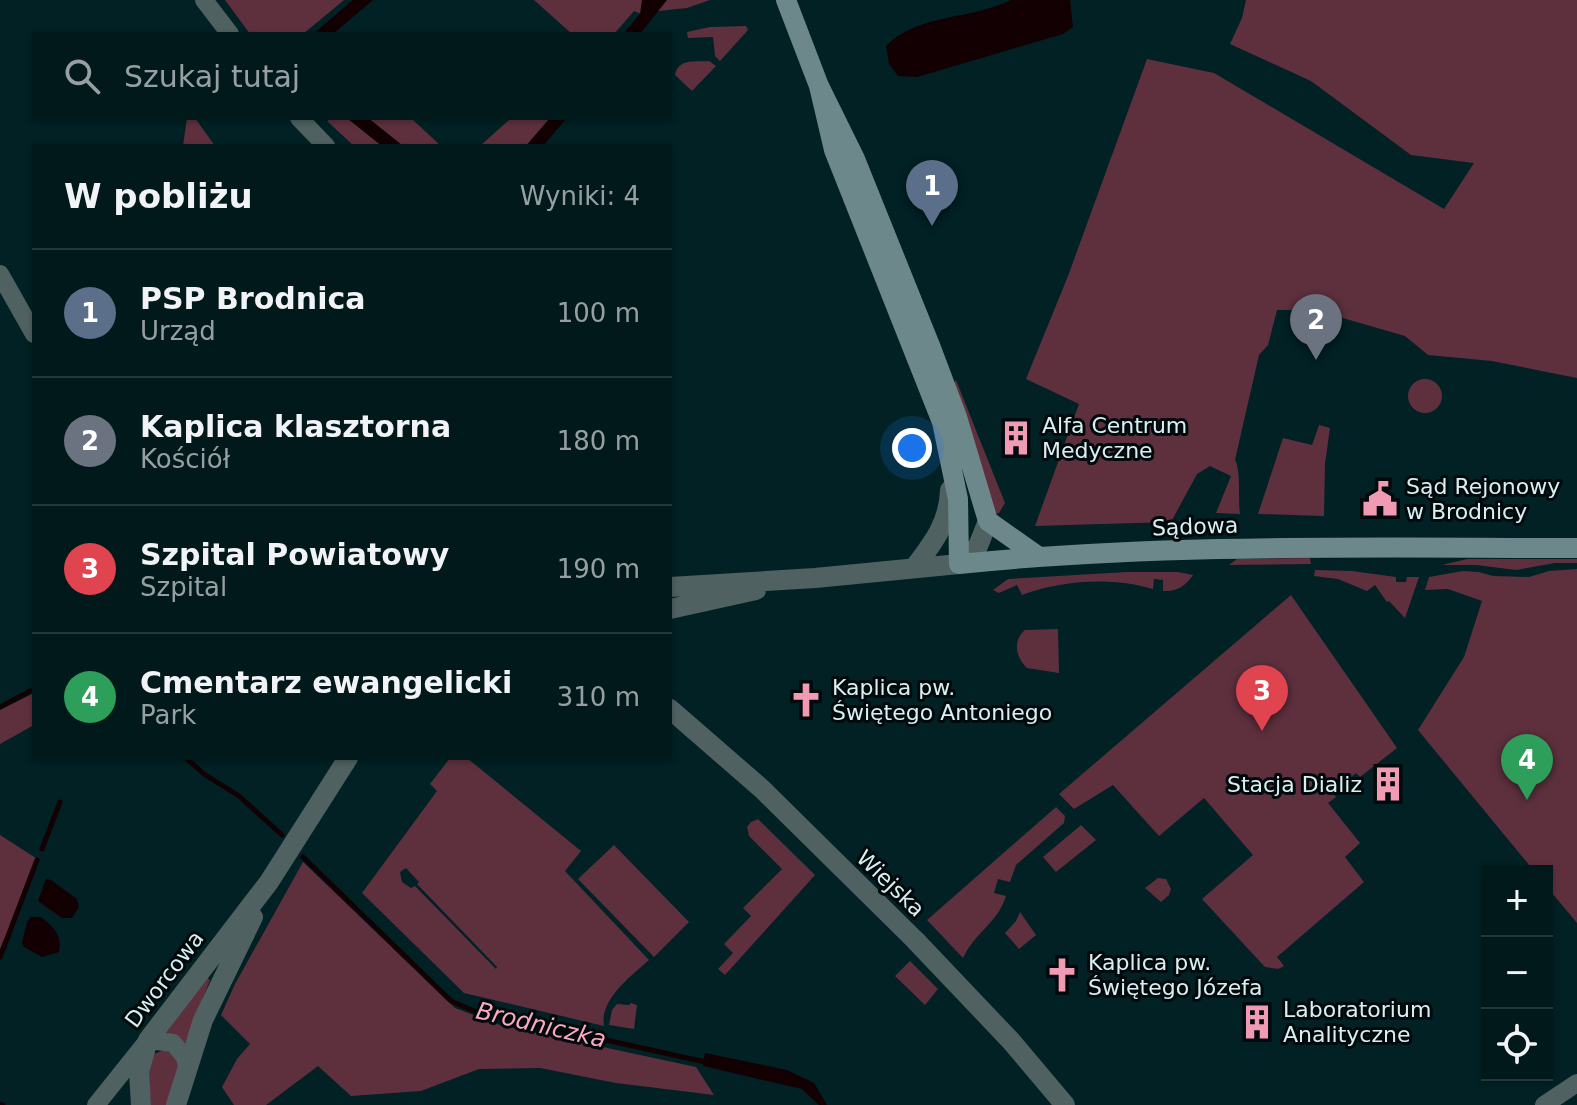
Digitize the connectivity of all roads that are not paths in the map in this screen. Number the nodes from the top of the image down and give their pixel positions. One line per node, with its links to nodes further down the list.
1 (204, 0): 3 (street)
2 (786, 0): 8 (main road)
3 (228, 32)
4 (301, 120): 5 (street)
5 (324, 144)
6 (0, 274): 7 (street)
7 (32, 330)
8 (933, 377): 9 (main road); 10 (main road)
9 (951, 467): 13 (main road); 14 (street)
10 (988, 521): 12 (main road); 13 (street)
11 (1577, 548): 12 (main road, Sądowa)
12 (1039, 557): 13 (main road, Sądowa)
13 (959, 564): 14 (street, Sądowa)
14 (914, 568): 15 (street, Sądowa)
15 (815, 578): 16 (street, Sądowa); 17 (street, Sądowa)
16 (672, 587)
17 (672, 609)
18 (672, 711): 27 (street, Wiejska)
19 (347, 760): 20 (street, Dworcowa)
20 (269, 882): 21 (street, Dworcowa); 22 (street, Dworcowa)
21 (148, 1040): 22 (street); 24 (street, Dworcowa); 25 (street)
22 (187, 1068): 26 (street, Dworcowa)
23 (1577, 1083): 28 (street)
24 (96, 1105)
25 (141, 1105)
26 (176, 1105)
27 (1065, 1105)
28 (1544, 1105)

